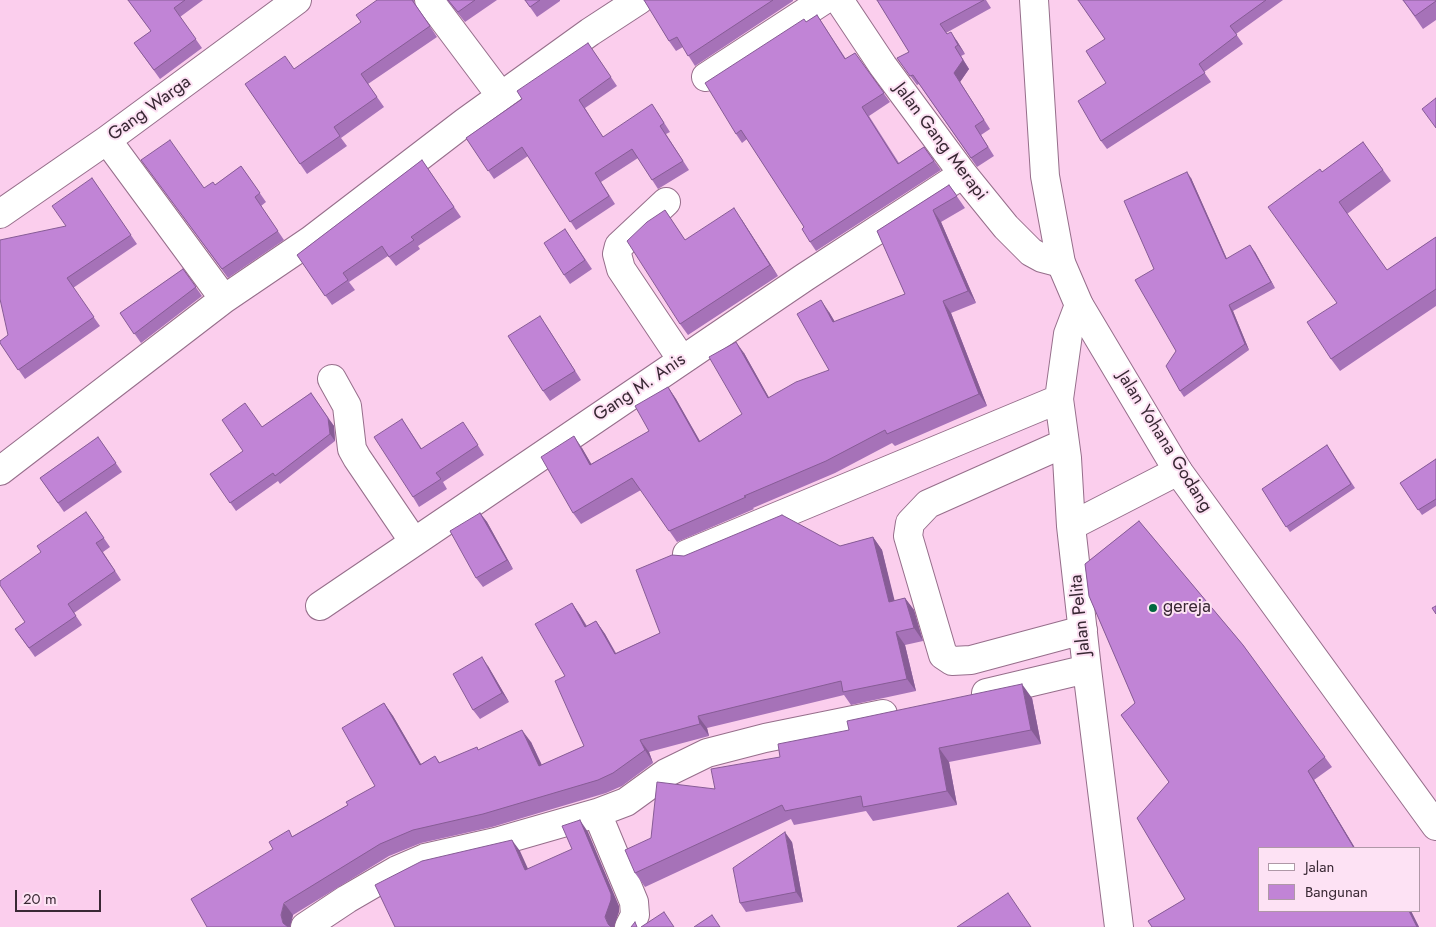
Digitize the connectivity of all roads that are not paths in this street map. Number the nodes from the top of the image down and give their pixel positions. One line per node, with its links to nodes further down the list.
1 (297, 0): 9 (street, Gang Warga)
2 (430, 0): 8 (street)
3 (639, 0): 8 (street)
4 (824, 0): 7 (street)
5 (839, 0): 10 (street, Jalan Gang Merapi)
6 (1034, 0): 13 (street, Jalan Yohana Godang)
7 (706, 77)
8 (501, 96): 14 (street)
9 (107, 140): 12 (street, Gang Warga); 14 (street)
10 (963, 174): 13 (street, Jalan Gang Merapi); 16 (street, Gang M. Anis)
11 (666, 202): 16 (street)
12 (0, 214)
13 (1061, 263): 15 (street, Jalan Yohana Godang)
14 (224, 299): 20 (street)
15 (1079, 305): 18 (street, Jalan Pelita); 21 (street, Jalan Yohana Godang)
16 (682, 360): 23 (street, Gang M. Anis)
17 (332, 379): 23 (street)
18 (1059, 399): 19 (street, Jalan Pelita); 24 (street)
19 (1065, 443): 22 (street, Jalan Pelita); 26 (street)
20 (0, 471)
21 (1178, 471): 22 (street); 31 (street, Jalan Yohana Godang)
22 (1071, 526): 26 (street, Jalan Pelita)
23 (414, 542): 25 (street, Gang M. Anis)
24 (687, 554)
25 (320, 606)
26 (1083, 630): 27 (street, Jalan Pelita)
27 (1087, 669): 28 (street); 34 (street, Jalan Pelita)
28 (962, 698)
29 (906, 710): 30 (street)
30 (597, 813): 32 (street); 33 (street)
31 (1436, 826)
32 (305, 927)
33 (629, 927)
34 (1119, 927)

